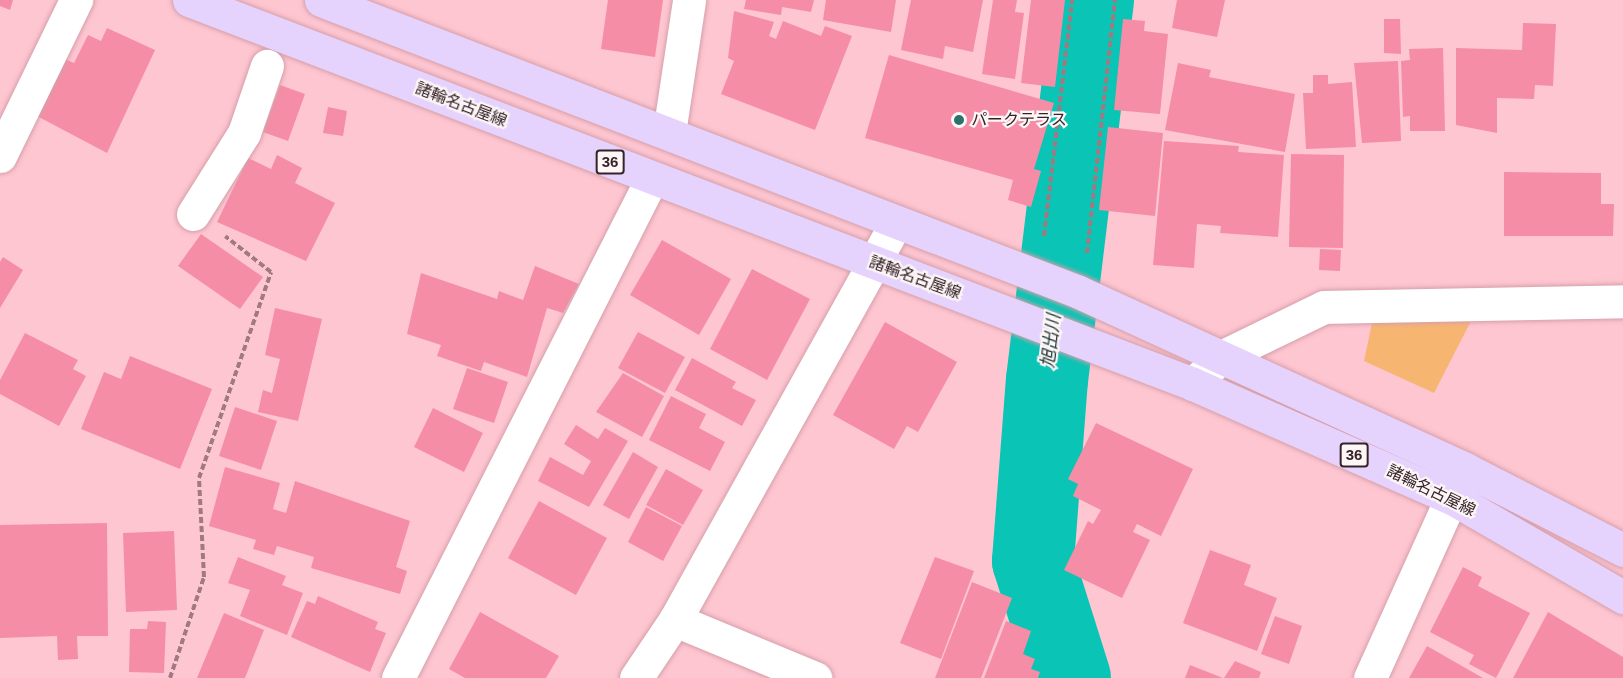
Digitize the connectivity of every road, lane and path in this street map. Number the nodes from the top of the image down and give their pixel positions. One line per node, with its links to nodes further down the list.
1 (76, 0): 9 (street)
2 (189, 0): 10 (main road, 諸輪名古屋線 / 36)
3 (321, 0): 8 (main road, 諸輪名古屋線 / 36)
4 (689, 0): 8 (street)
5 (1072, 0): 13 (path)
6 (1115, 0): 14 (path)
7 (267, 66): 11 (street)
8 (669, 133): 12 (main road, 諸輪名古屋線 / 36)
9 (0, 156)
10 (652, 178): 15 (main road, 諸輪名古屋線 / 36); 24 (street)
11 (193, 214): 23 (path)
12 (896, 223): 15 (street); 17 (main road, 諸輪名古屋線 / 36)
13 (1043, 240)
14 (1086, 255)
15 (873, 262): 18 (main road, 諸輪名古屋線 / 36); 22 (street)
16 (1623, 301): 17 (street)
17 (1221, 357): 18 (street); 19 (main road, 諸輪名古屋線 / 36)
18 (1193, 384): 19 (main road, 諸輪名古屋線 / 36)
19 (1458, 483): 20 (main road, 諸輪名古屋線 / 36); 21 (main road, 諸輪名古屋線 / 36); 27 (street)
20 (1623, 550)
21 (1623, 597)
22 (675, 620): 25 (street); 26 (street)
23 (170, 678)
24 (398, 678)
25 (636, 678)
26 (816, 678)
27 (1370, 678)

